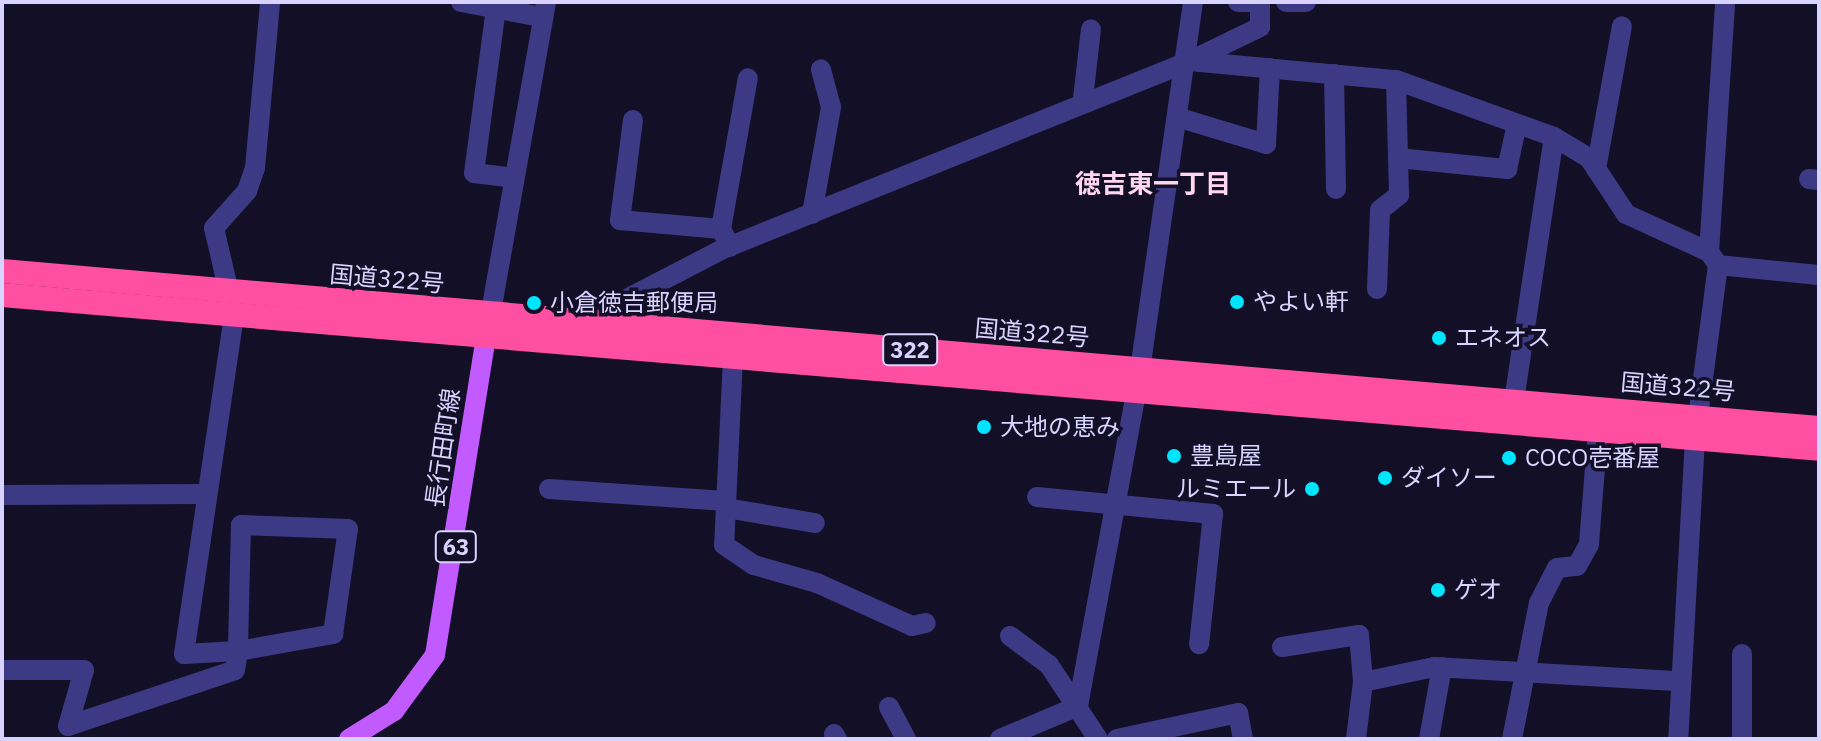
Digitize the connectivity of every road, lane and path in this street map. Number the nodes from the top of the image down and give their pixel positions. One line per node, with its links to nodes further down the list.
1 (270, 2): 36 (street)
2 (461, 2): 10 (street)
3 (1193, 2): 14 (street)
4 (1238, 2): 5 (street)
5 (1252, 2)
6 (1260, 2): 14 (street)
7 (1286, 2): 8 (street)
8 (1306, 2)
9 (1725, 2): 31 (street)
10 (496, 8): 11 (street); 27 (street)
11 (544, 9): 27 (street)
12 (1622, 26): 26 (street)
13 (1091, 29): 20 (street)
14 (1190, 61): 15 (street); 20 (street); 21 (street)
15 (1270, 68): 17 (street); 21 (street)
16 (821, 69): 29 (street)
17 (1334, 74): 19 (street); 28 (street)
18 (748, 78): 30 (street)
19 (1396, 80): 23 (street); 25 (street)
20 (1083, 99): 29 (street)
21 (1180, 118): 40 (street)
22 (633, 120): 30 (street)
23 (1517, 124): 24 (street); 25 (street)
24 (1554, 137): 26 (street); 41 (street)
25 (1398, 158): 34 (street)
26 (1596, 169): 31 (street)
27 (513, 178): 38 (street)
28 (1336, 189)
29 (812, 214): 30 (street)
30 (725, 238): 37 (street)
31 (1714, 258): 32 (street); 43 (street)
32 (1818, 269)
33 (2, 271): 36 (highway, 国道322号 / 322)
34 (1377, 289)
35 (2, 295): 36 (highway, 国道322号 / 322)
36 (234, 303): 38 (highway, 国道322号 / 322); 47 (street)
37 (586, 320): 38 (highway, 国道322号 / 322); 40 (highway, 国道322号 / 322)
38 (487, 327): 39 (highway, 国道322号 / 322); 68 (main road, 長行田町線 / 63)
39 (733, 357): 40 (highway, 国道322号 / 322); 51 (street)
40 (1137, 382): 41 (highway, 国道322号 / 322); 50 (street)
41 (1512, 413): 42 (highway, 国道322号 / 322)
42 (1598, 420): 43 (highway, 国道322号 / 322); 60 (street)
43 (1699, 428): 44 (highway, 国道322号 / 322); 45 (highway, 国道322号 / 322); 62 (street)
44 (1819, 428)
45 (1819, 449)
46 (549, 489): 51 (street)
47 (207, 494): 48 (street); 57 (street)
48 (2, 495)
49 (1037, 497): 50 (street)
50 (1113, 504): 55 (street); 64 (street)
51 (726, 505): 52 (street); 53 (street)
52 (815, 523)
53 (926, 623)
54 (1010, 636): 64 (street)
55 (1199, 644)
56 (1282, 647): 63 (street)
57 (238, 651): 57 (street); 67 (street)
58 (1742, 654): 78 (street)
59 (1442, 667): 60 (street); 63 (street); 75 (street)
60 (1522, 669): 62 (street); 76 (street)
61 (2, 670): 67 (street)
62 (1680, 681): 77 (street)
63 (1363, 682): 74 (street)
64 (1078, 706): 70 (street); 71 (street)
65 (889, 707): 69 (street)
66 (1190, 731): 72 (street); 73 (street)
67 (65, 732)
68 (349, 739)
69 (906, 739)
70 (1000, 739)
71 (1098, 739)
72 (1117, 739)
73 (1243, 739)
74 (1356, 739)
75 (1429, 739)
76 (1512, 739)
77 (1678, 739)
78 (1742, 739)

